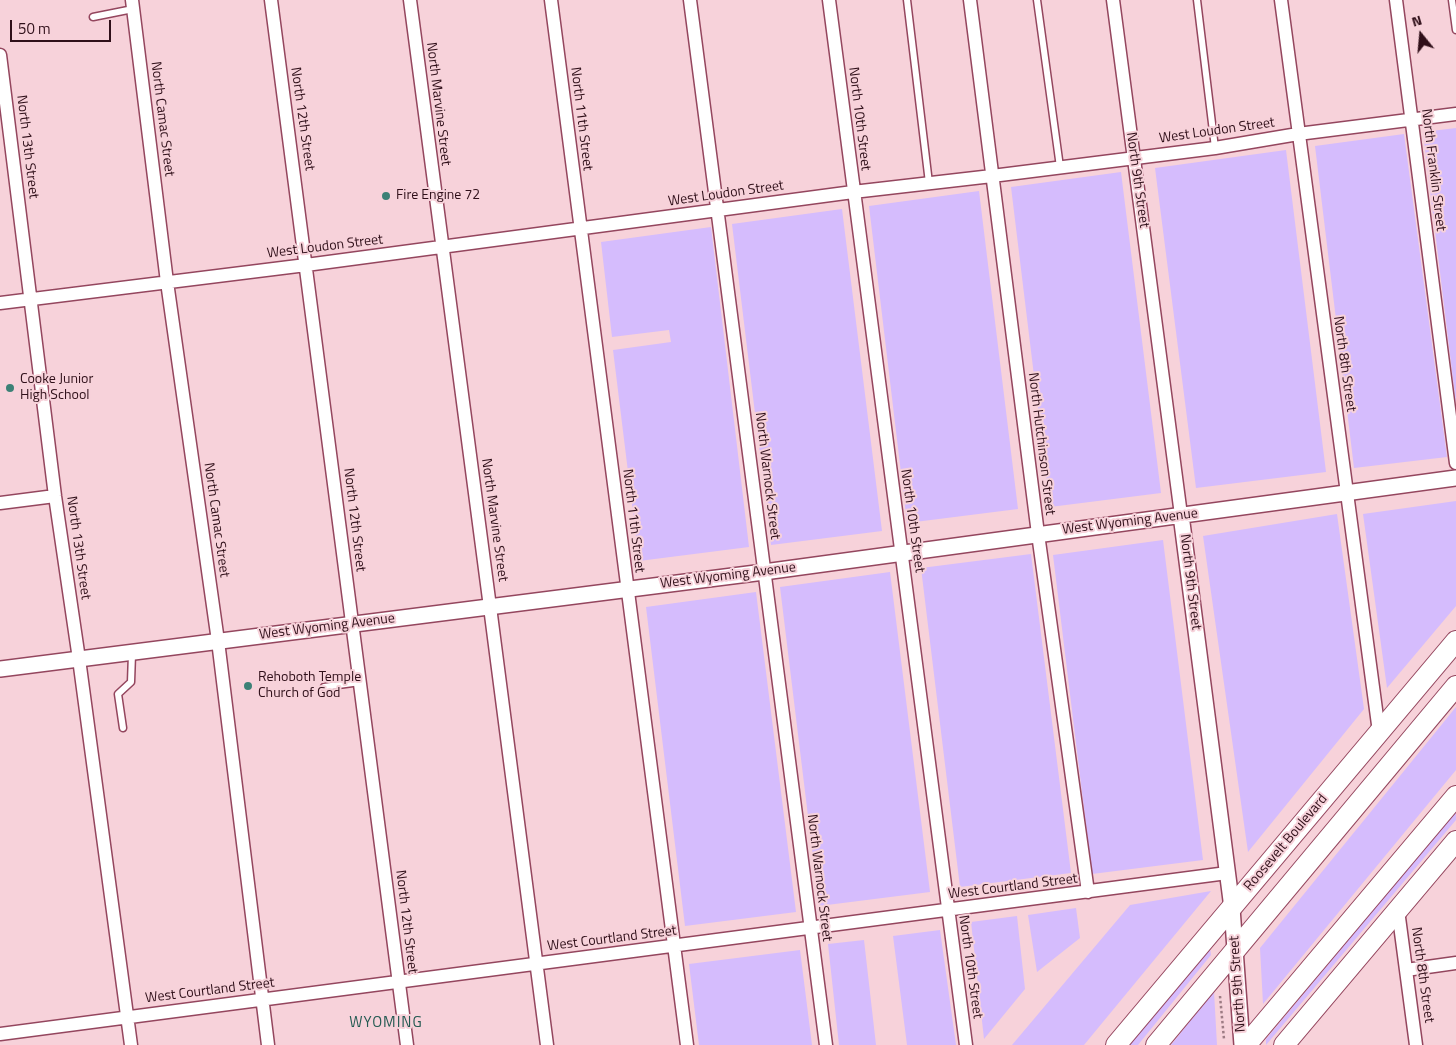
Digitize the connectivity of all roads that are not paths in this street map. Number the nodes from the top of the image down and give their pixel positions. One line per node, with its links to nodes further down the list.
1 (271, 0): 31 (street, North 12th Street)
2 (410, 0): 30 (street, North Marvine Street)
3 (551, 0): 29 (street, North 11th Street)
4 (690, 0): 28 (street, North Warnock Street)
5 (829, 0): 27 (street, North 10th Street)
6 (907, 0): 26 (lane)
7 (970, 0): 25 (street, North Hutchinson Street)
8 (1037, 0): 24 (lane)
9 (1113, 0): 22 (street, North 9th Street)
10 (1197, 0): 21 (lane)
11 (1281, 0): 20 (street, North 8th Street)
12 (1396, 0): 19 (street, North Franklin Street)
13 (1452, 0): 16 (lane)
14 (133, 4): 15 (lane); 32 (street, North Camac Street)
15 (93, 17)
16 (1456, 30)
17 (0, 55): 23 (street, North 13th Street)
18 (1456, 114): 19 (street, West Loudon Street)
19 (1412, 120): 20 (street, West Loudon Street); 35 (street, North Franklin Street)
20 (1298, 134): 21 (street, West Loudon Street); 37 (street, North 8th Street)
21 (1216, 148): 22 (street, West Loudon Street)
22 (1134, 157): 24 (street, West Loudon Street); 40 (street, North 9th Street)
23 (6, 159): 33 (street, North 13th Street)
24 (1060, 167): 25 (street, West Loudon Street)
25 (992, 176): 26 (street, West Loudon Street); 41 (street, North Hutchinson Street)
26 (929, 183): 27 (street, West Loudon Street)
27 (853, 192): 28 (street, West Loudon Street); 42 (street, North 10th Street)
28 (717, 211): 29 (street, West Loudon Street); 43 (street, North Warnock Street)
29 (580, 229): 30 (street, West Loudon Street); 44 (street, North 11th Street)
30 (442, 247): 31 (street, West Loudon Street); 45 (street, North Marvine Street)
31 (306, 265): 32 (street, West Loudon Street); 46 (street, North 12th Street)
32 (167, 282): 33 (street, West Loudon Street); 47 (street, North Camac Street)
33 (32, 299): 34 (street, West Loudon Street); 38 (street, North 13th Street)
34 (0, 303)
35 (1456, 463)
36 (1456, 478): 37 (street, West Wyoming Avenue)
37 (1346, 493): 40 (street, West Wyoming Avenue); 58 (street, North 8th Street)
38 (55, 496): 39 (street); 50 (street, North 13th Street)
39 (0, 503)
40 (1182, 516): 41 (street, West Wyoming Avenue); 61 (street, North 9th Street)
41 (1038, 534): 42 (street, West Wyoming Avenue); 62 (street, North Hutchinson Street)
42 (901, 552): 43 (street, West Wyoming Avenue); 64 (street, North 10th Street)
43 (764, 572): 44 (street, West Wyoming Avenue); 66 (street, North Warnock Street)
44 (627, 589): 45 (street, West Wyoming Avenue); 67 (street, North 11th Street)
45 (490, 606): 46 (street, West Wyoming Avenue); 70 (street, North Marvine Street)
46 (352, 624): 47 (street, West Wyoming Avenue); 53 (street, North 12th Street)
47 (218, 641): 49 (street, West Wyoming Avenue); 73 (street, North Camac Street)
48 (1456, 641): 56 (highway, Roosevelt Boulevard)
49 (132, 652): 50 (street, West Wyoming Avenue); 57 (lane)
50 (79, 659): 51 (street, West Wyoming Avenue); 74 (street, North 13th Street)
51 (0, 669)
52 (1456, 678): 56 (highway)
53 (360, 682): 55 (lane); 72 (street, North 12th Street)
54 (1456, 686): 68 (highway)
55 (324, 687)
56 (1402, 705): 58 (highway, Roosevelt Boulevard)
57 (123, 728)
58 (1380, 732): 63 (highway, Roosevelt Boulevard)
59 (1456, 796): 86 (highway)
60 (1455, 842): 65 (highway)
61 (1227, 873): 62 (street, West Courtland Street); 63 (street, North 9th Street)
62 (1088, 892): 64 (street, West Courtland Street)
63 (1232, 908): 68 (street, North 9th Street); 83 (highway, Roosevelt Boulevard)
64 (947, 910): 66 (street, West Courtland Street); 82 (street, North 10th Street)
65 (1398, 910): 71 (street, North 8th Street); 87 (highway)
66 (811, 928): 67 (street, West Courtland Street); 81 (street, North Warnock Street)
67 (674, 946): 70 (street, West Courtland Street); 80 (street, North 11th Street)
68 (1235, 949): 84 (highway); 85 (street, North 9th Street)
69 (1456, 963): 71 (street)
70 (536, 964): 72 (street, West Courtland Street); 79 (street, North Marvine Street)
71 (1406, 970): 88 (street, North 8th Street)
72 (398, 982): 73 (street, West Courtland Street); 78 (street, North 12th Street)
73 (262, 1000): 74 (street, West Courtland Street); 77 (street, North Camac Street)
74 (127, 1017): 75 (street, West Courtland Street); 76 (street, North 13th Street)
75 (0, 1034)
76 (131, 1045)
77 (268, 1045)
78 (407, 1045)
79 (546, 1045)
80 (687, 1045)
81 (826, 1045)
82 (966, 1045)
83 (1116, 1045)
84 (1156, 1045)
85 (1242, 1045)
86 (1246, 1045)
87 (1284, 1045)
88 (1416, 1045)

